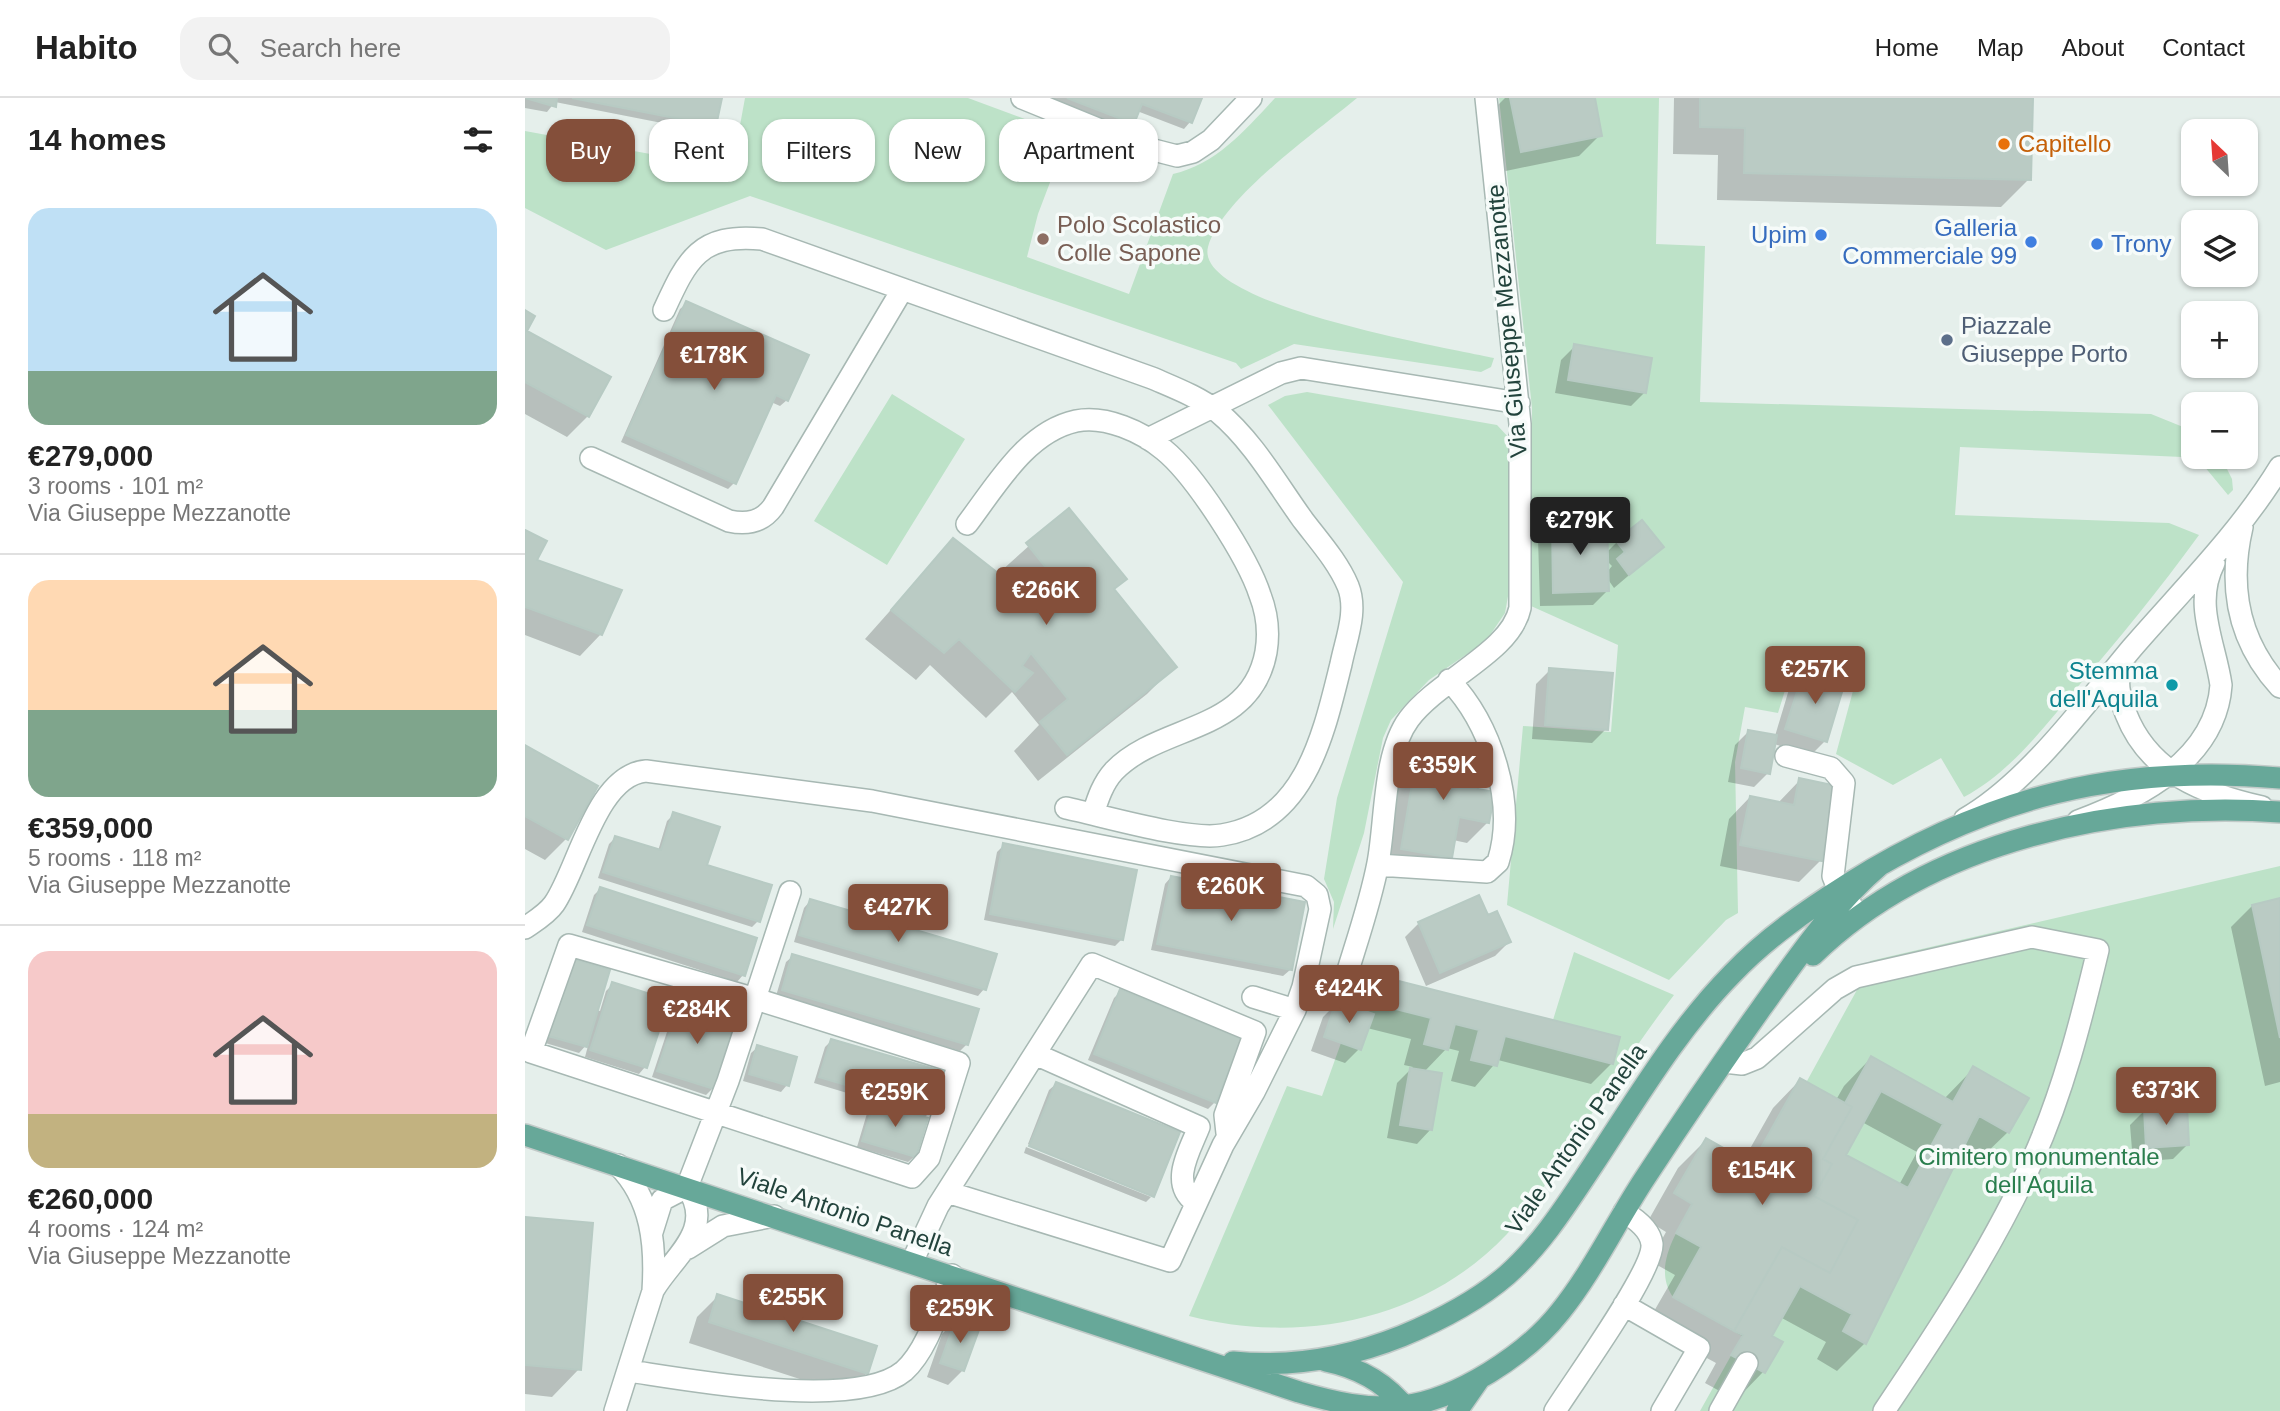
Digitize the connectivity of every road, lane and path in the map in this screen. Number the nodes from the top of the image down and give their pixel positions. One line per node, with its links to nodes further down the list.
1 (1022, 98): 2 (street)
2 (1251, 98)
3 (1486, 98): 6 (street, Via Giuseppe Mezzanotte)
4 (902, 290): 5 (street); 7 (street); 9 (street)
5 (664, 310)
6 (1519, 403): 7 (street); 15 (street, Via Giuseppe Mezzanotte)
7 (1211, 408): 8 (street); 22 (street)
8 (1148, 439): 12 (street); 22 (street)
9 (591, 458)
10 (2280, 467): 11 (street)
11 (2244, 521): 13 (street); 16 (street)
12 (967, 524)
13 (2221, 550): 14 (street); 18 (street)
14 (2123, 660): 18 (street); 24 (street)
15 (1449, 680): 25 (street, Via Giuseppe Mezzanotte); 25 (street)
16 (2280, 687)
17 (1786, 756): 27 (street)
18 (2171, 773): 19 (main road, Viale Antonio Panella); 21 (street); 23 (street); 24 (main road, Viale Antonio Panella)
19 (2280, 778)
20 (1066, 808): 22 (street)
21 (2280, 811): 23 (main road, Viale Antonio Panella)
22 (1093, 814)
23 (2050, 831): 28 (main road, Viale Antonio Panella)
24 (1938, 833): 27 (main road, Viale Antonio Panella)
25 (1378, 865): 30 (street, Via Giuseppe Mezzanotte)
26 (790, 891): 32 (street)
27 (1841, 894): 28 (street); 34 (main road, Viale Antonio Panella); 53 (main road, Viale Antonio Panella)
28 (1859, 915): 34 (main road, Viale Antonio Panella)
29 (525, 928): 33 (street)
30 (1343, 986)
31 (1253, 997): 33 (street)
32 (756, 999): 37 (street); 37 (street); 37 (street)
33 (1295, 1010): 39 (street)
34 (1750, 1024): 36 (main road, Viale Antonio Panella)
35 (1035, 1054): 39 (street); 42 (street); 43 (street)
36 (1724, 1062): 44 (main road, Viale Antonio Panella); 64 (street)
37 (715, 1113): 41 (street)
38 (525, 1135): 40 (main road, Viale Antonio Panella)
39 (1229, 1135): 43 (street)
40 (618, 1165): 41 (main road, Viale Antonio Panella); 46 (street)
41 (687, 1187): 45 (main road, Viale Antonio Panella); 46 (street); 47 (street)
42 (947, 1192): 43 (street); 48 (street)
43 (1195, 1202)
44 (1624, 1212): 51 (street); 56 (main road, Viale Antonio Panella)
45 (774, 1216): 47 (street); 48 (main road, Viale Antonio Panella)
46 (652, 1238): 50 (street)
47 (683, 1251): 50 (street)
48 (912, 1262): 49 (main road, Viale Antonio Panella)
49 (952, 1275): 52 (main road, Viale Antonio Panella); 55 (street)
50 (653, 1291): 55 (street)
51 (1624, 1305): 61 (street); 62 (street)
52 (1187, 1353): 53 (main road, Viale Antonio Panella); 57 (main road, Viale Antonio Panella)
53 (1320, 1361): 58 (main road)
54 (1747, 1363): 63 (street)
55 (629, 1371): 59 (street)
56 (1482, 1376): 58 (main road, Viale Antonio Panella); 60 (main road)
57 (1361, 1408): 58 (main road, Viale Antonio Panella)
58 (1403, 1409)
59 (615, 1411)
60 (1457, 1411)
61 (1555, 1411)
62 (1662, 1411)
63 (1720, 1411)
64 (1884, 1411)

